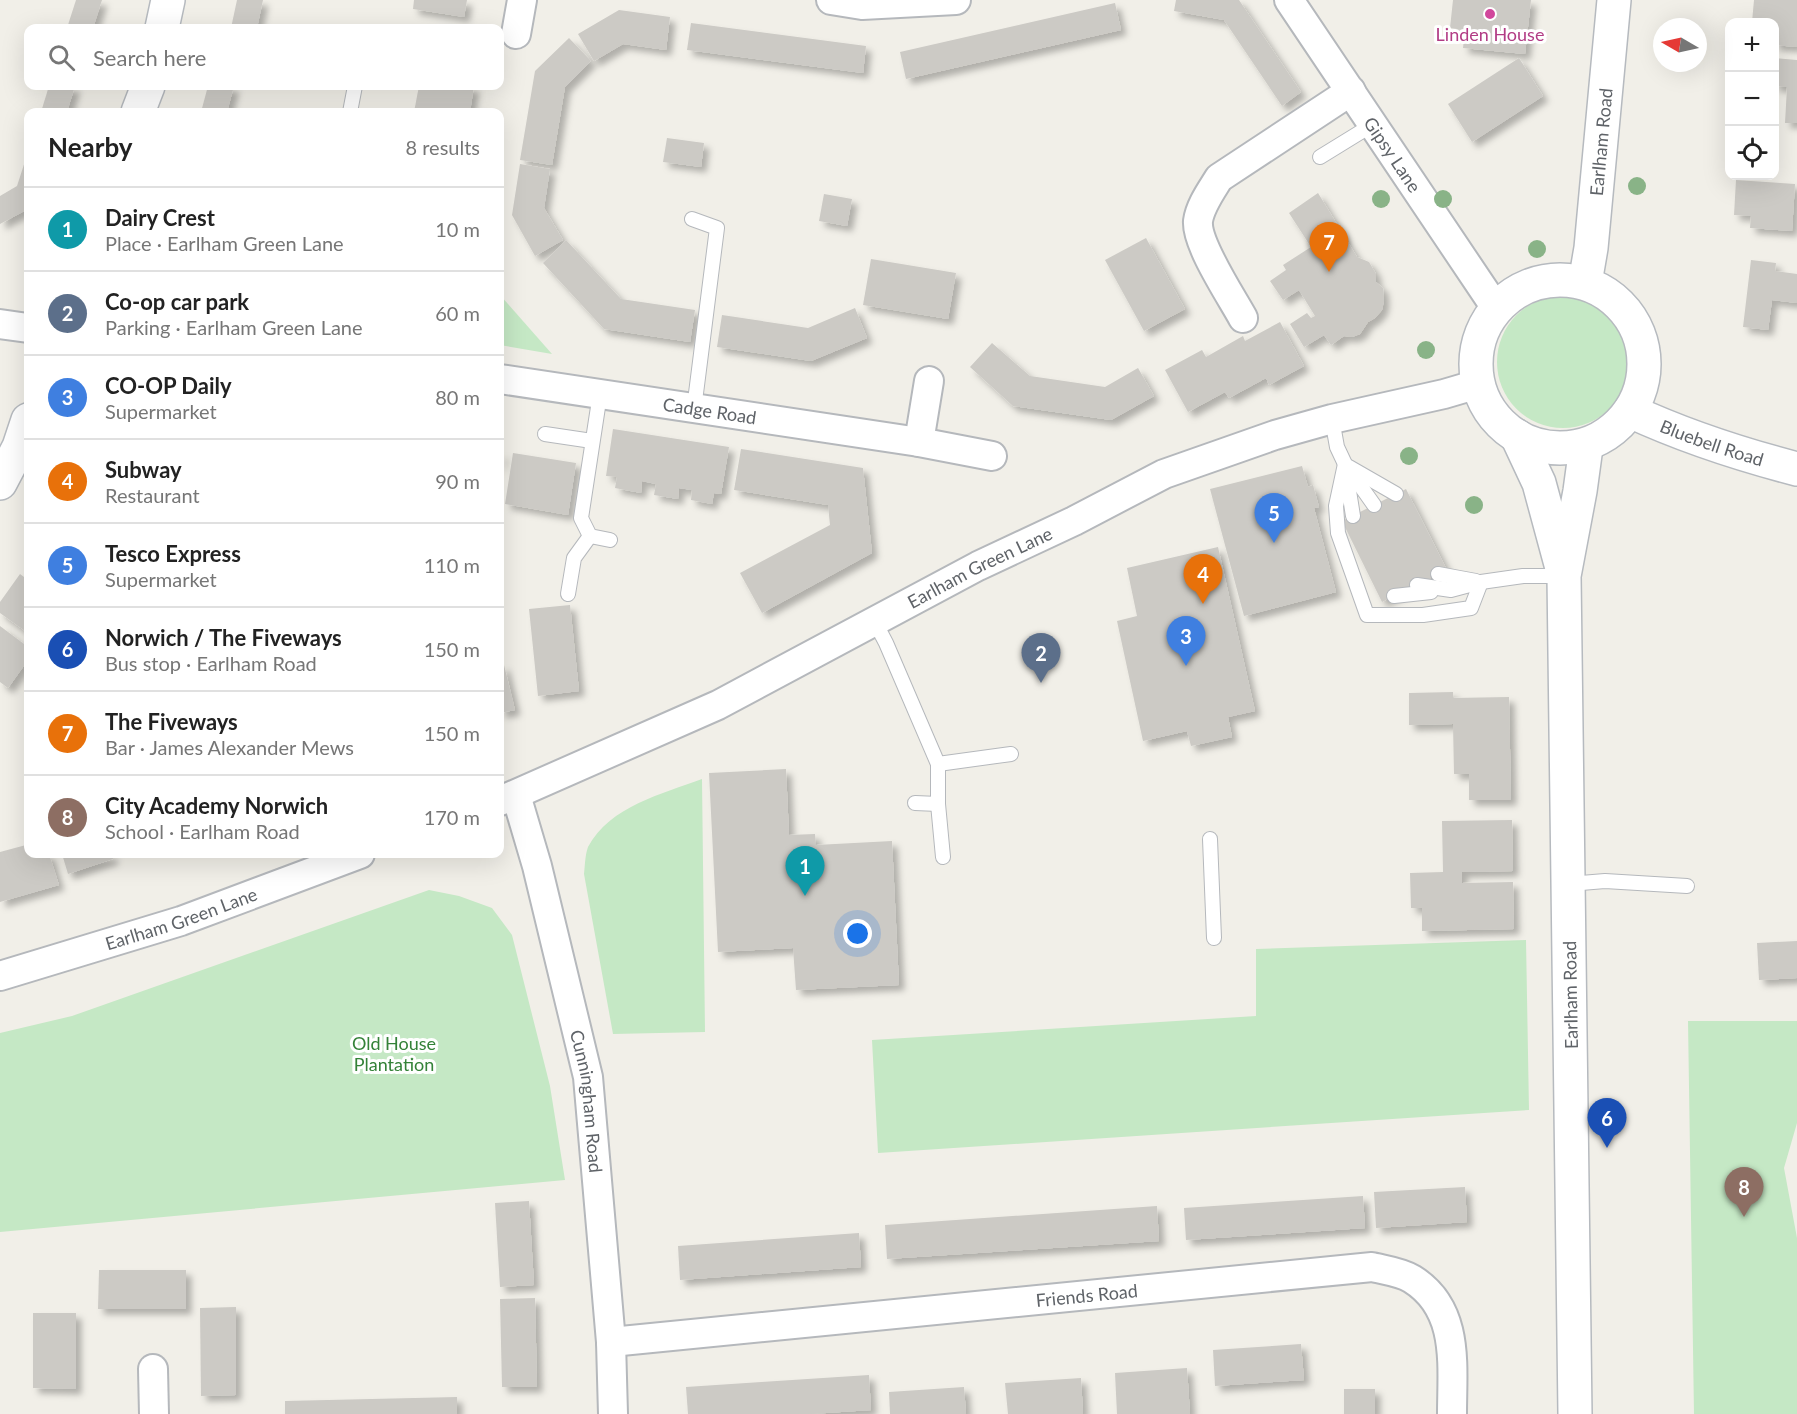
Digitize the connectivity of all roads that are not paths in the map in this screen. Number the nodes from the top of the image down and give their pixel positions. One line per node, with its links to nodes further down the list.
1 (168, 0): 7 (main road)
2 (522, 0): 8 (street)
3 (831, 0): 4 (street)
4 (956, 0)
5 (1290, 0): 11 (street, Gipsy Lane)
6 (1614, 0): 17 (main road, Earlham Road)
7 (163, 24)
8 (516, 34)
9 (146, 90): 12 (main road)
10 (353, 90): 13 (lane)
11 (1351, 91): 14 (street, Gipsy Lane); 19 (street)
12 (140, 108)
13 (351, 108)
14 (1372, 125): 15 (lane); 18 (street, Gipsy Lane)
15 (1320, 157)
16 (692, 219): 26 (lane)
17 (1585, 283): 18 (main road); 27 (main road)
18 (1496, 308): 24 (main road)
19 (1243, 318)
20 (0, 324): 21 (street)
21 (24, 327)
22 (504, 380): 25 (street, Cadge Road)
23 (929, 381): 33 (street)
24 (1478, 384): 28 (street, Earlham Green Lane); 31 (main road)
25 (600, 394): 26 (street, Cadge Road); 32 (lane)
26 (694, 409): 33 (street, Cadge Road)
27 (1630, 411): 34 (main road); 37 (main road, Bluebell Road)
28 (1332, 419): 36 (lane); 51 (street, Earlham Green Lane)
29 (24, 432): 38 (main road)
30 (545, 434): 32 (lane)
31 (1517, 436): 34 (main road); 45 (main road, Earlham Road)
32 (592, 441): 42 (lane)
33 (919, 442): 35 (street, Cadge Road)
34 (1586, 447): 45 (main road, Earlham Road)
35 (992, 456)
36 (1345, 464): 39 (lane); 40 (lane); 41 (lane); 46 (lane)
37 (1797, 469)
38 (0, 483)
39 (1396, 494)
40 (1374, 505)
41 (1353, 516)
42 (590, 536): 43 (lane); 49 (lane)
43 (610, 540)
44 (1438, 574): 46 (lane)
45 (1564, 576): 46 (lane); 60 (main road, Earlham Road)
46 (1481, 582): 48 (lane)
47 (1417, 585): 48 (lane)
48 (1451, 590): 50 (lane)
49 (568, 594)
50 (1394, 596)
51 (875, 622): 53 (lane); 54 (street, Earlham Green Lane)
52 (1011, 754): 53 (lane)
53 (938, 764): 56 (lane)
54 (508, 798): 64 (street, Cunningham Road)
55 (915, 803): 56 (lane)
56 (938, 804): 58 (lane)
57 (1210, 839): 62 (lane)
58 (943, 857)
59 (349, 858): 63 (street, Earlham Green Lane)
60 (1569, 884): 61 (lane); 69 (main road, Earlham Road)
61 (1687, 886)
62 (1214, 938)
63 (0, 976)
64 (611, 1342): 67 (street, Cunningham Road); 68 (street, Friends Road)
65 (153, 1369): 66 (street)
66 (154, 1414)
67 (613, 1414)
68 (1452, 1414)
69 (1575, 1414)

